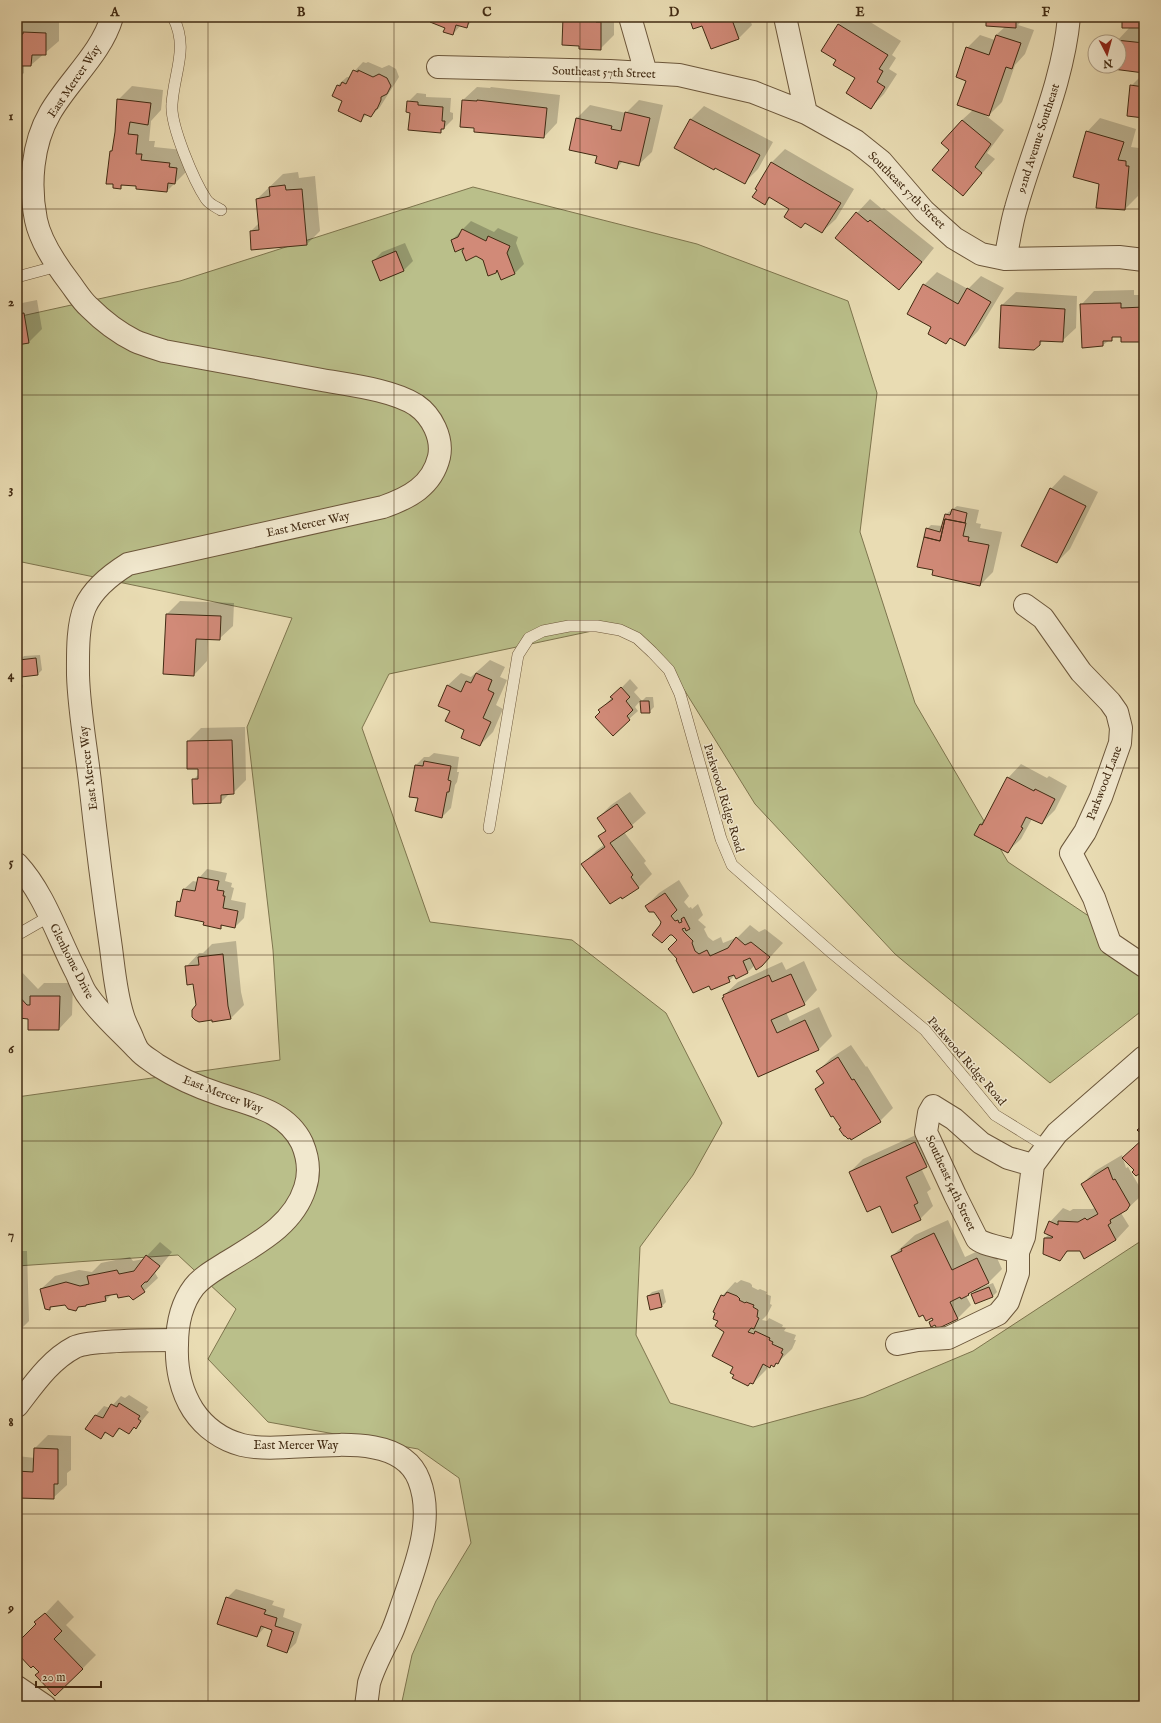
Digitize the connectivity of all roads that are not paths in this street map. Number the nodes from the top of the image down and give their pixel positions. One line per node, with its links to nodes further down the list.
1 (112, 17): 12 (street, East Mercer Way)
2 (174, 17): 9 (lane)
3 (630, 17): 7 (street)
4 (784, 17): 8 (street)
5 (1069, 17): 10 (street, 92nd Avenue Southeast)
6 (438, 67): 7 (street, Southeast 57th Street)
7 (646, 73): 8 (street, Southeast 57th Street)
8 (806, 113): 10 (street, Southeast 57th Street)
9 (221, 210)
10 (1006, 259): 11 (street, Southeast 57th Street)
11 (1144, 260)
12 (58, 266): 13 (lane); 20 (street, East Mercer Way)
13 (17, 277)
14 (1025, 605): 19 (street, Parkwood Lane)
15 (489, 828): 22 (lane, Parkwood Ridge Road)
16 (17, 864): 17 (street, Glenhome Drive)
17 (50, 916): 18 (lane); 20 (street, Glenhome Drive)
18 (17, 935)
19 (1144, 966)
20 (138, 1050): 25 (street, East Mercer Way)
21 (1144, 1057): 22 (street)
22 (1047, 1147): 23 (street)
23 (1033, 1165): 24 (street); 24 (street, Southeast 54th Street)
24 (1018, 1252): 26 (street)
25 (177, 1340): 27 (street); 30 (street, East Mercer Way)
26 (897, 1344)
27 (17, 1406)
28 (17, 1687): 29 (street)
29 (45, 1706)
30 (366, 1706)

